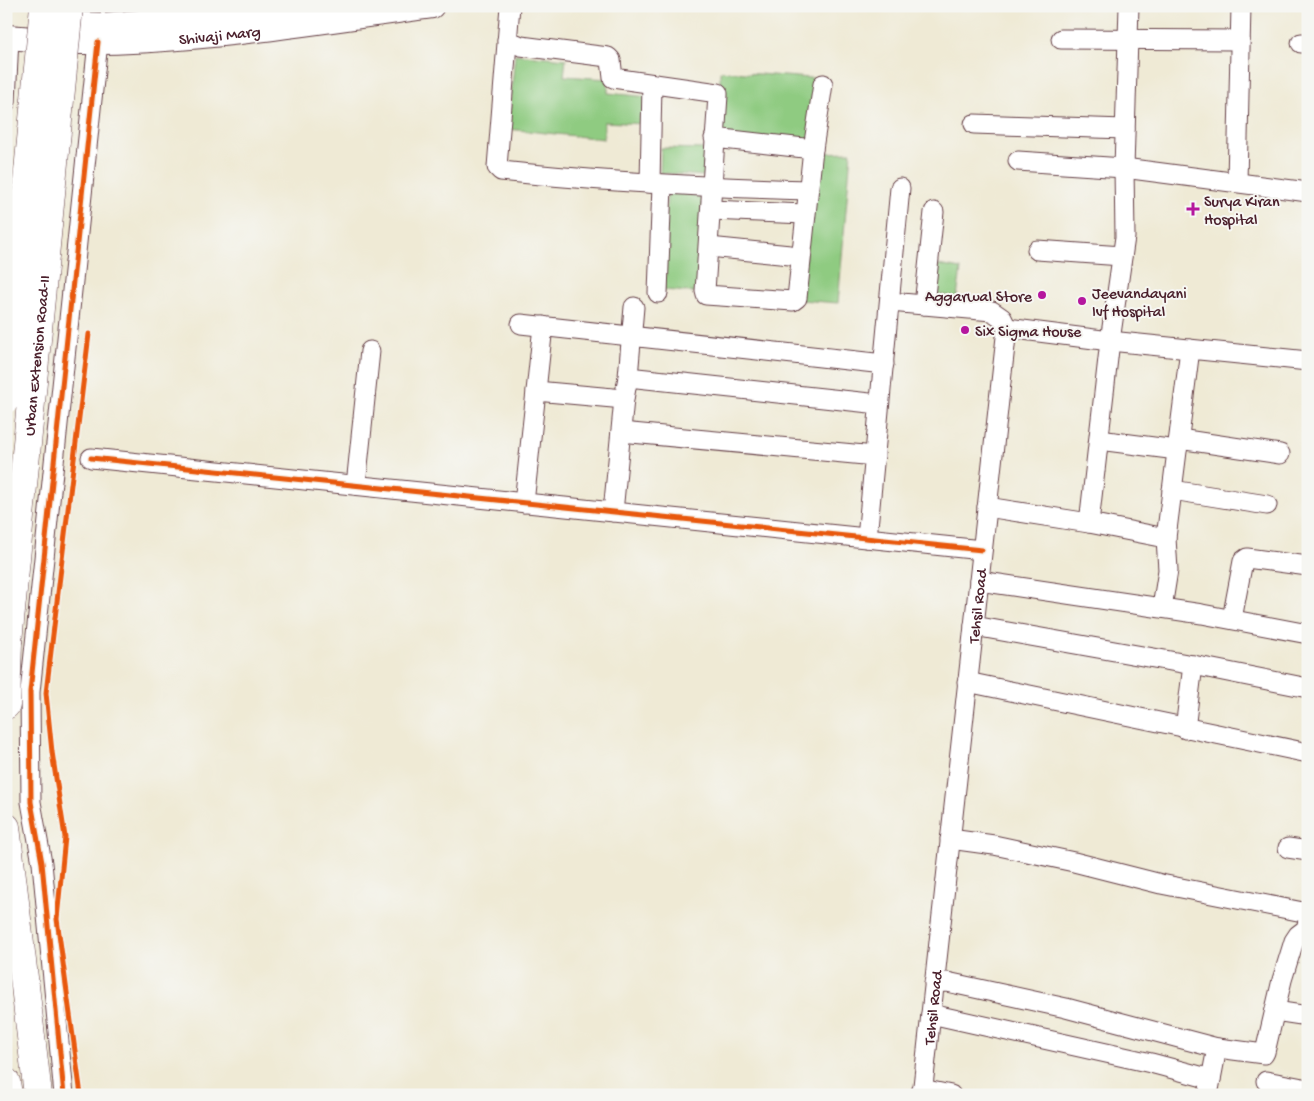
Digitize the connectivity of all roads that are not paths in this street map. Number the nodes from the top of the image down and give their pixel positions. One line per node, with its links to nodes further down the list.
1 (44, 6): 51 (highway, Urban Extension Road-II, bridge)
2 (69, 6): 79 (highway, Urban Extension Road-II, bridge)
3 (300, 6): 8 (main road, Shivaji Marg)
4 (432, 6): 13 (main road, Shivaji Marg)
5 (510, 6): 11 (street)
6 (1129, 6): 9 (street)
7 (1241, 6): 12 (street)
8 (7, 32): 13 (main road, Shivaji Marg); 16 (street)
9 (1128, 38): 10 (street); 12 (street); 18 (street)
10 (1061, 39)
11 (507, 40): 14 (street); 24 (street)
12 (1240, 40): 23 (street)
13 (98, 42): 99 (street)
14 (652, 84): 19 (street); 24 (street)
15 (823, 84): 20 (street)
16 (6, 102)
17 (974, 124): 18 (street)
18 (1125, 129): 22 (street)
19 (714, 138): 20 (street); 25 (street)
20 (813, 149): 27 (street)
21 (1018, 161): 22 (street)
22 (1124, 168): 23 (street); 35 (street)
23 (1237, 182): 28 (street)
24 (656, 184): 25 (street); 36 (street)
25 (712, 187): 27 (street); 29 (street)
26 (900, 188): 37 (street)
27 (808, 190): 31 (street)
28 (1308, 192)
29 (711, 210): 31 (street); 32 (street)
30 (934, 212): 38 (street)
31 (805, 214): 34 (street)
32 (709, 247): 34 (street); 34 (street)
33 (1037, 250): 35 (street)
34 (800, 256)
35 (1122, 256): 44 (street)
36 (658, 293)
37 (890, 302): 38 (street); 48 (street)
38 (924, 305): 42 (street)
39 (634, 307): 43 (street)
40 (521, 324): 41 (street)
41 (543, 326): 43 (street); 50 (street)
42 (1007, 328): 44 (street); 64 (street, Tehsil Road)
43 (631, 336): 48 (street); 49 (street)
44 (1110, 341): 45 (street); 55 (street)
45 (1190, 349): 47 (street); 56 (street)
46 (370, 352): 60 (street)
47 (1308, 361)
48 (884, 364): 53 (street)
49 (628, 377): 52 (street); 53 (street)
50 (536, 390): 52 (street); 62 (street)
51 (6, 399)
52 (624, 400): 54 (street)
53 (879, 404): 58 (street)
54 (621, 432): 58 (street); 65 (street)
55 (1099, 440): 56 (street); 66 (street)
56 (1178, 444): 57 (street); 61 (street)
57 (1280, 454)
58 (875, 456): 67 (street)
59 (91, 458): 60 (street)
60 (356, 485): 62 (street)
61 (1172, 490): 63 (street); 68 (street)
62 (524, 503): 65 (street)
63 (1267, 505)
64 (987, 507): 66 (street); 69 (street, Tehsil Road)
65 (613, 512): 67 (street)
66 (1089, 523): 68 (street)
67 (867, 538): 69 (street)
68 (1166, 538): 72 (street)
69 (982, 550): 71 (street, Tehsil Road)
70 (1308, 566): 73 (street)
71 (979, 581): 72 (street); 74 (street, Tehsil Road)
72 (1162, 608): 73 (street)
73 (1232, 620): 75 (street)
74 (974, 626): 76 (street); 77 (street, Tehsil Road)
75 (1308, 634)
76 (1193, 665): 78 (street); 80 (street)
77 (967, 682): 80 (street); 83 (street, Tehsil Road)
78 (1308, 688)
79 (6, 705)
80 (1185, 728): 81 (street)
81 (1308, 753)
82 (6, 827): 98 (highway)
83 (950, 839): 86 (street); 87 (street, Tehsil Road)
84 (1288, 848): 85 (street)
85 (1308, 851)
86 (1307, 923): 88 (street)
87 (934, 983): 89 (street, Tehsil Road); 91 (street)
88 (1275, 1011): 90 (street); 91 (street)
89 (931, 1014): 94 (street); 96 (street, Tehsil Road)
90 (1308, 1016)
91 (1218, 1048): 94 (street)
92 (1266, 1081): 95 (street)
93 (6, 1082): 97 (highway)
94 (1209, 1087)
95 (1308, 1089)
96 (922, 1092): 100 (street)
97 (8, 1095)
98 (38, 1095)
99 (64, 1095)
100 (951, 1095)

